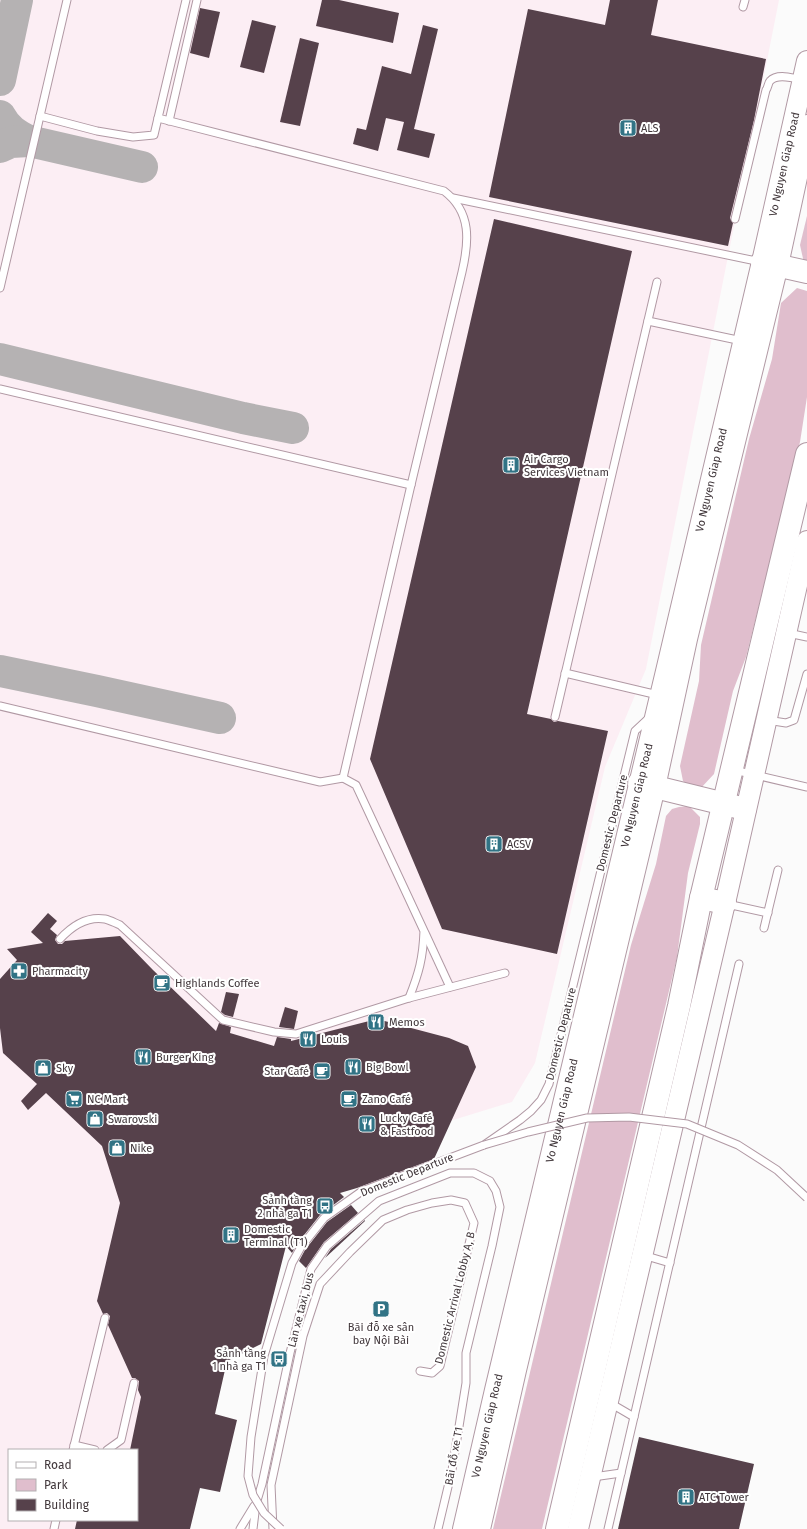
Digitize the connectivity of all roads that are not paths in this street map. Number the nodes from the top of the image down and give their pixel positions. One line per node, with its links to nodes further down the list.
1 (67, 0): 5 (lane)
2 (186, 0): 6 (lane)
3 (197, 0): 7 (lane)
4 (805, 71): 10 (lane); 11 (main road, Vo Nguyen Giap Road)
5 (40, 116): 6 (lane); 14 (lane)
6 (158, 118): 7 (lane)
7 (169, 121): 9 (lane)
8 (807, 126): 11 (highway, Vo Nguyen Giap Road)
9 (454, 198): 11 (lane); 19 (lane)
10 (736, 219)
11 (769, 264): 12 (highway); 16 (main road, Vo Nguyen Giap Road); 24 (highway, Vo Nguyen Giap Road)
12 (807, 272)
13 (657, 282): 15 (lane)
14 (0, 288)
15 (648, 321): 16 (lane); 26 (lane)
16 (743, 341): 25 (main road, Vo Nguyen Giap Road)
17 (0, 389): 19 (lane)
18 (807, 454): 21 (highway)
19 (411, 485): 34 (lane)
20 (807, 541): 21 (main road)
21 (789, 590): 22 (highway)
22 (776, 631): 23 (lane); 31 (highway)
23 (807, 638)
24 (686, 639): 25 (main road); 28 (highway, Vo Nguyen Giap Road)
25 (667, 667): 28 (main road, Vo Nguyen Giap Road)
26 (565, 673): 28 (lane); 30 (lane)
27 (807, 674): 31 (lane)
28 (663, 702): 35 (highway, Vo Nguyen Giap Road); 39 (lane, Domestic Departure)
29 (0, 706): 34 (lane)
30 (555, 717)
31 (756, 717): 32 (highway); 33 (main road)
32 (732, 769): 33 (lane); 37 (highway)
33 (754, 774): 36 (lane); 38 (main road)
34 (343, 778): 46 (lane)
35 (647, 785): 37 (highway); 44 (highway, Vo Nguyen Giap Road); 47 (main road, Vo Nguyen Giap Road)
36 (807, 787)
37 (724, 804): 38 (highway); 41 (highway)
38 (745, 809): 42 (main road)
39 (613, 817): 53 (lane, Domestic Depature)
40 (778, 870): 43 (lane)
41 (701, 898): 42 (highway); 76 (highway)
42 (725, 903): 43 (lane); 55 (main road)
43 (768, 913): 45 (lane)
44 (623, 920): 47 (main road); 75 (highway, Vo Nguyen Giap Road)
45 (764, 928)
46 (424, 931): 51 (lane); 52 (lane)
47 (603, 932): 74 (main road, Vo Nguyen Giap Road)
48 (60, 939): 52 (lane)
49 (739, 964): 56 (lane)
50 (505, 973): 51 (lane)
51 (450, 987): 52 (lane)
52 (409, 998)
53 (484, 1145): 54 (lane, Domestic Departure, bridge); 72 (lane, Domestic Departure, bridge)
54 (807, 1198)
55 (643, 1255): 56 (lane); 61 (main road)
56 (670, 1262): 62 (lane)
57 (105, 1318): 63 (lane)
58 (420, 1371): 71 (lane, Domestic Arrival Lobby A, B)
59 (134, 1382): 65 (lane)
60 (466, 1383): 68 (lane, Làn xe taxi, bus); 73 (lane, Bãi đỗ xe T1)
61 (609, 1402): 62 (lane); 67 (main road)
62 (634, 1417): 66 (lane)
63 (74, 1448): 64 (lane)
64 (84, 1449)
65 (108, 1449)
66 (621, 1473): 67 (lane); 78 (lane)
67 (591, 1477): 77 (main road)
68 (256, 1504): 69 (lane); 70 (lane, Làn xe taxi, bus)
69 (240, 1529)
70 (253, 1529)
71 (273, 1529)
72 (281, 1529)
73 (438, 1529)
74 (463, 1529)
75 (479, 1529)
76 (557, 1529)
77 (578, 1529)
78 (608, 1529)

